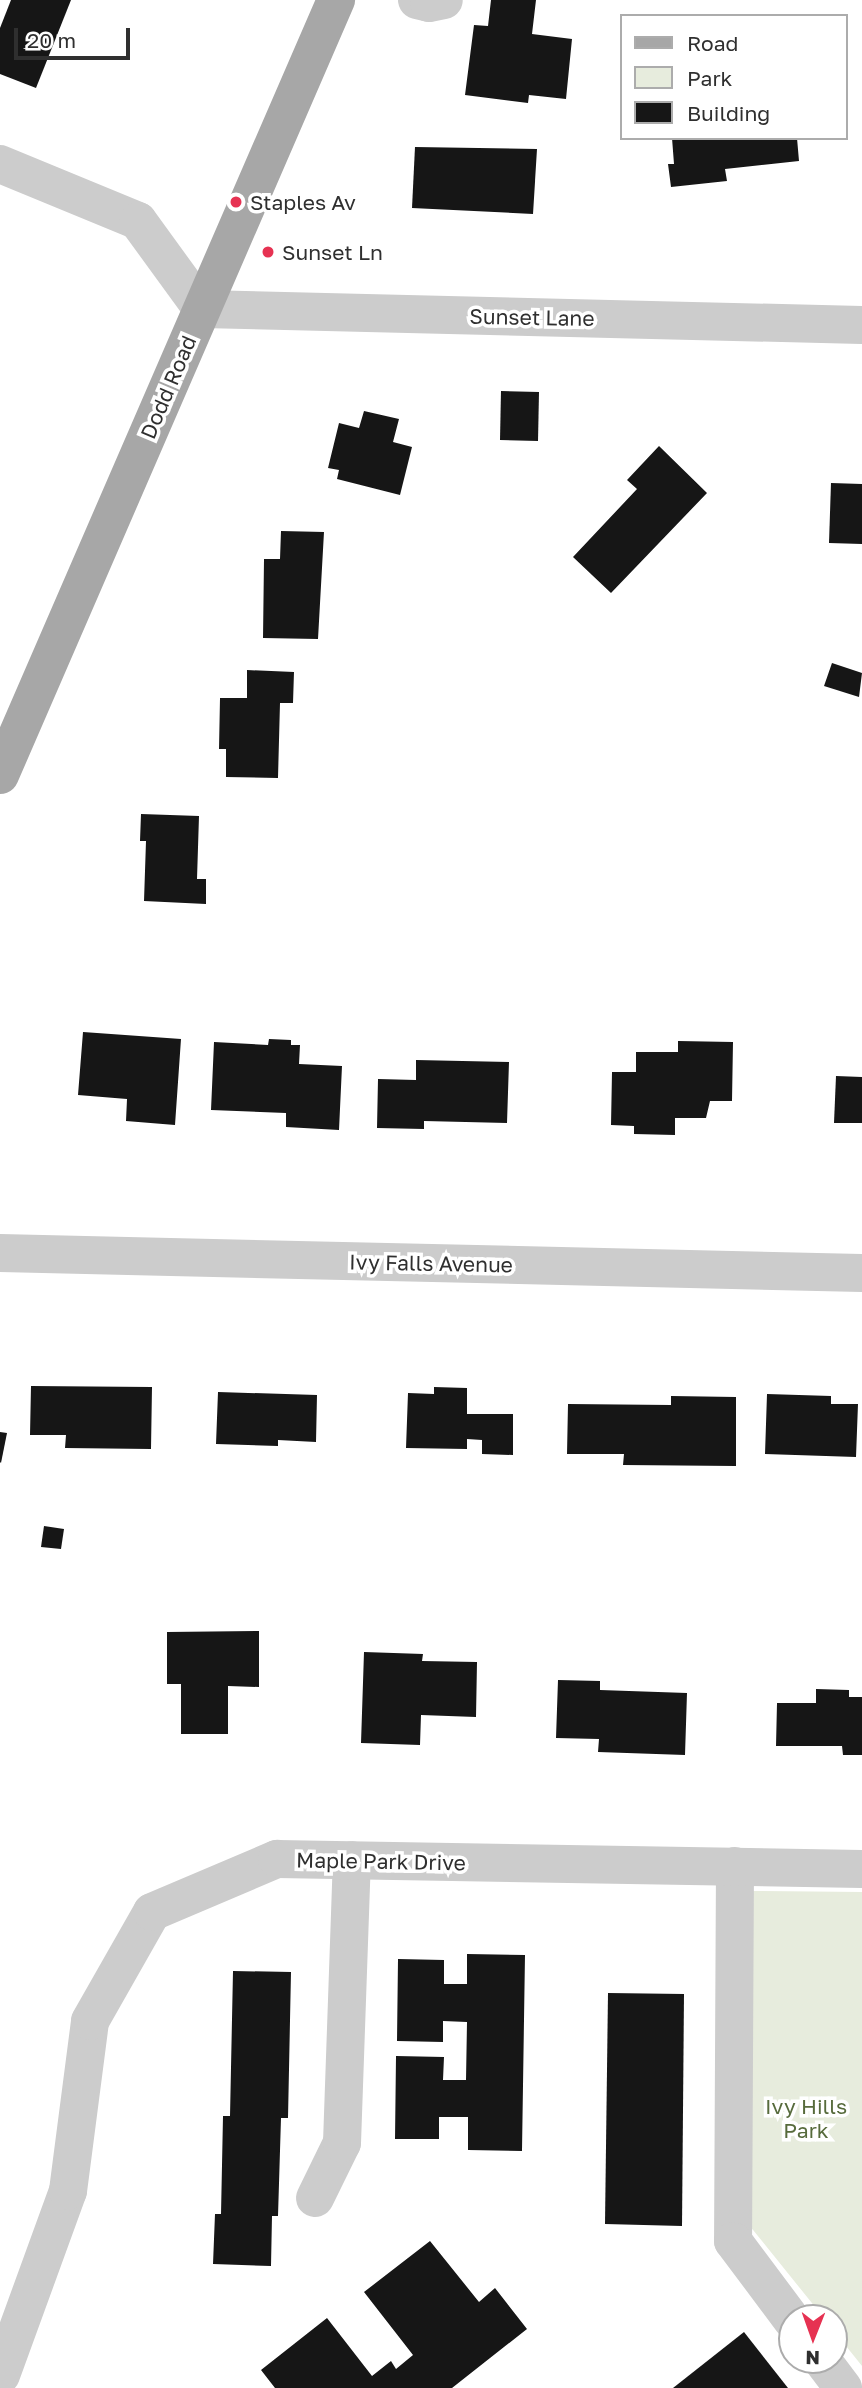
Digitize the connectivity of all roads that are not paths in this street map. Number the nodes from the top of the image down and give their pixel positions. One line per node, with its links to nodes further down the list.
1 (336, 0): 5 (main road, Dodd Road)
2 (417, 0): 3 (street)
3 (444, 0)
4 (0, 164): 5 (street)
5 (202, 309): 6 (street, Sunset Lane); 7 (main road, Dodd Road)
6 (862, 325)
7 (0, 775)
8 (0, 1253): 9 (street, Ivy Falls Avenue)
9 (862, 1273)
10 (352, 1860): 11 (street, Maple Park Drive); 13 (street); 15 (street, Maple Park Drive)
11 (735, 1866): 12 (street, Maple Park Drive); 14 (street)
12 (862, 1868)
13 (315, 2198)
14 (780, 2304)
15 (0, 2375): 16 (street)
16 (17, 2388)

